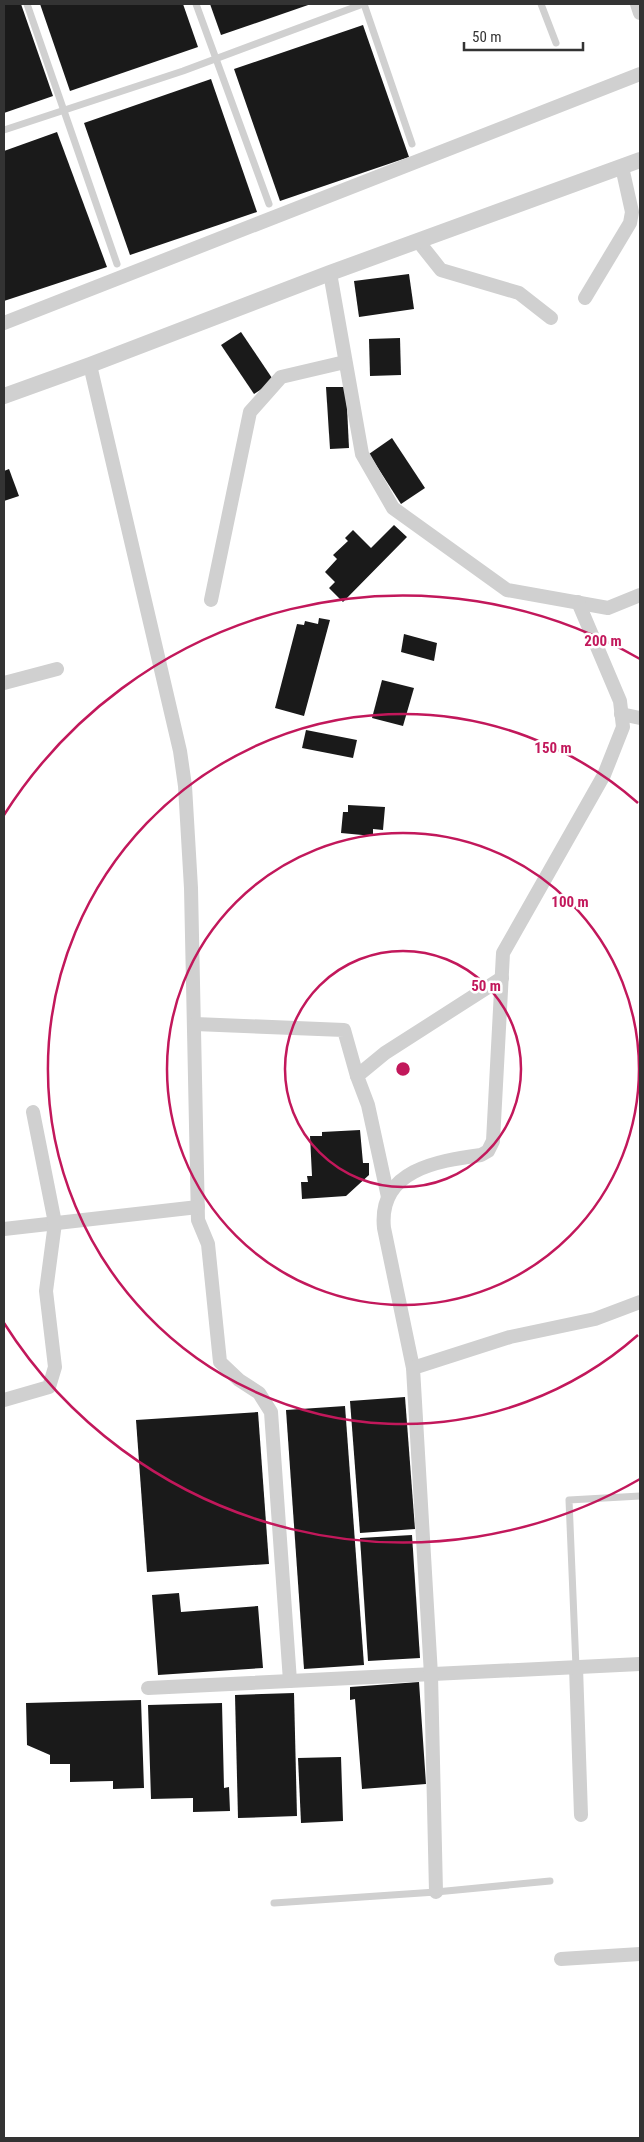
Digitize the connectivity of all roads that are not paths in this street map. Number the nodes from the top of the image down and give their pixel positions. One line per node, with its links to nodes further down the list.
1 (27, 4): 10 (lane)
2 (196, 4): 8 (lane)
3 (363, 4): 8 (lane); 12 (lane)
4 (541, 4): 7 (lane)
5 (637, 4): 6 (street)
6 (640, 13)
7 (556, 44)
8 (217, 59): 10 (lane); 15 (lane)
9 (640, 74): 21 (street)
10 (64, 110): 11 (lane); 17 (lane)
11 (4, 130)
12 (412, 144)
13 (640, 160): 14 (street)
14 (622, 167): 16 (street); 19 (street)
15 (269, 204)
16 (418, 241): 18 (street); 20 (street)
17 (117, 264)
18 (330, 273): 22 (street); 23 (street)
19 (585, 298)
20 (551, 318)
21 (4, 323)
22 (345, 362): 26 (street); 27 (street)
23 (90, 366): 24 (street); 33 (street)
24 (4, 396)
25 (640, 595): 27 (street)
26 (211, 600)
27 (578, 602): 30 (street)
28 (57, 669): 29 (street)
29 (4, 683)
30 (621, 714): 31 (street); 32 (street)
31 (640, 718)
32 (502, 978): 34 (street); 36 (street)
33 (195, 1024): 34 (street); 37 (street)
34 (357, 1076): 36 (street)
35 (33, 1112): 38 (street)
36 (388, 1197): 41 (street)
37 (198, 1207): 38 (street); 47 (street)
38 (55, 1223): 39 (street); 42 (street)
39 (4, 1229)
40 (640, 1302): 41 (street)
41 (412, 1368): 46 (street)
42 (4, 1400)
43 (640, 1496): 45 (lane)
44 (640, 1664): 45 (street)
45 (576, 1667): 46 (street); 49 (street)
46 (431, 1675): 47 (street); 51 (street)
47 (290, 1681): 48 (street)
48 (148, 1688)
49 (581, 1816)
50 (550, 1881): 51 (lane)
51 (436, 1892): 52 (lane)
52 (274, 1904)
53 (640, 1954): 54 (street)
54 (562, 1959)

